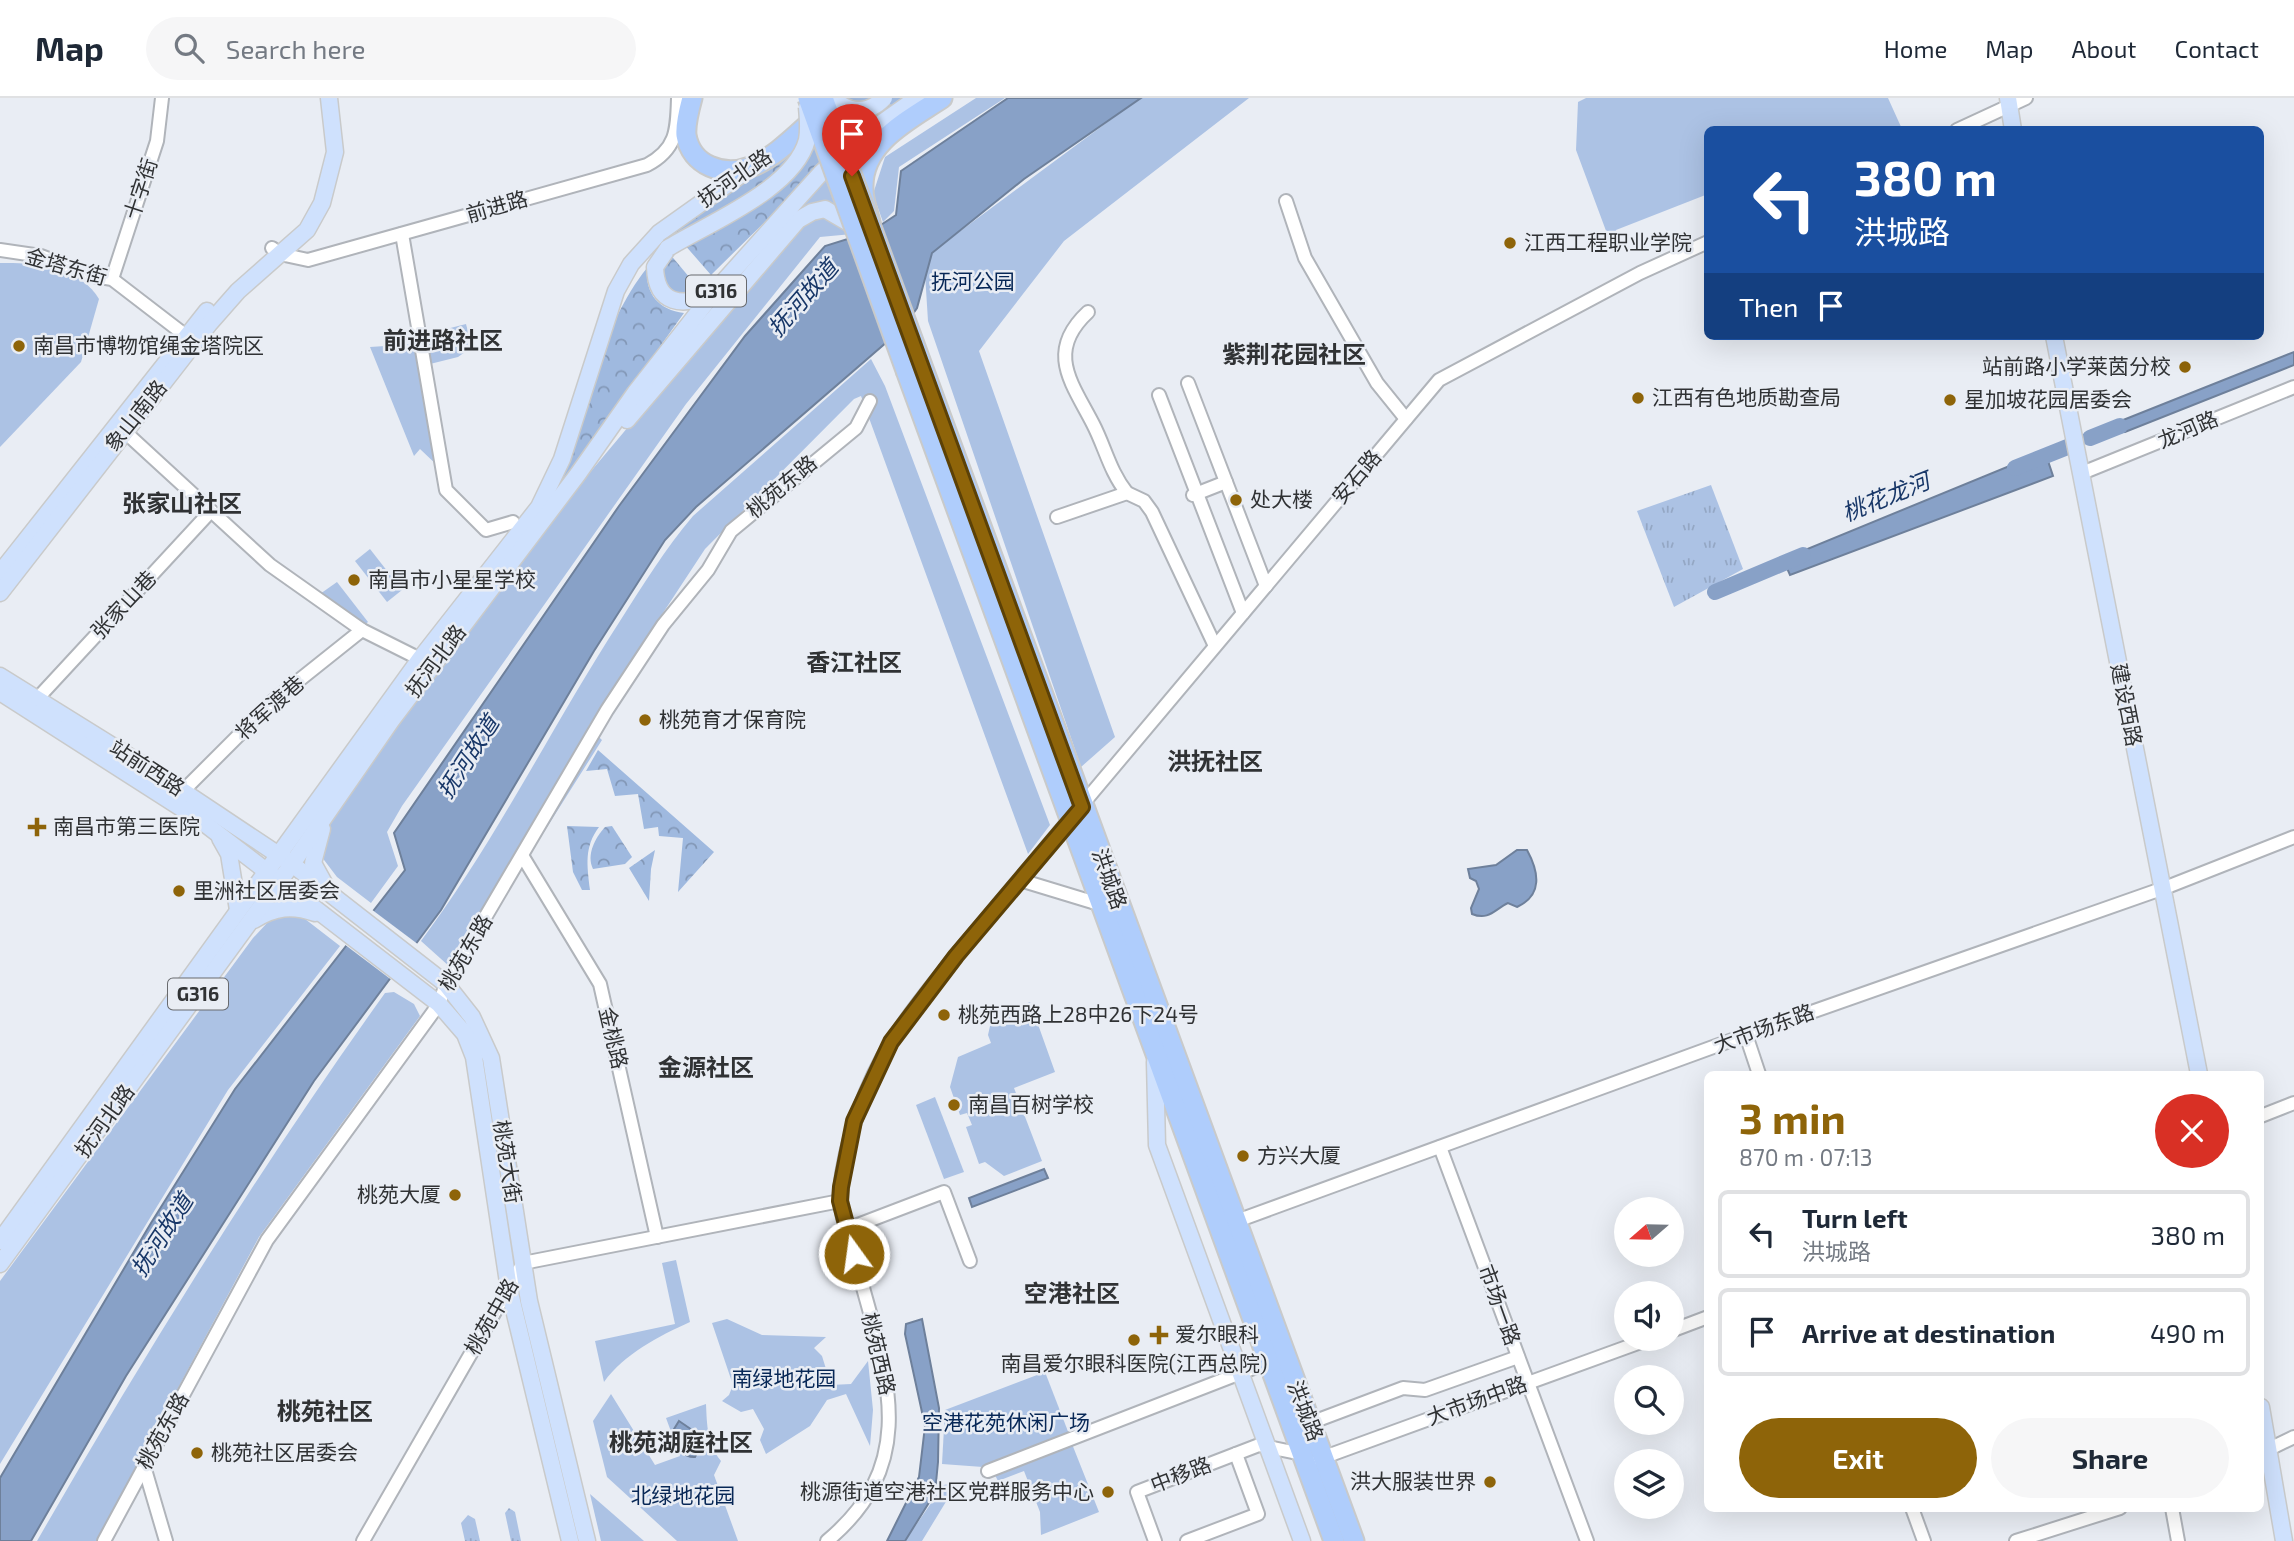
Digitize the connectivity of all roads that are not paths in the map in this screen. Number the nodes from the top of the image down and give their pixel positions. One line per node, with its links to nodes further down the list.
1 (162, 98): 25 (street, 十字街)
2 (320, 98): 24 (main road, 象山南路)
3 (329, 98): 24 (main road, 象山南路)
4 (678, 98): 20 (street, 前进路)
5 (692, 98): 17 (highway)
6 (807, 98): 19 (highway, 洪城路, bridge); 22 (main road, bridge)
7 (823, 98): 19 (highway, 洪城路, bridge)
8 (832, 98): 10 (main road, bridge)
9 (838, 98): 17 (highway, 抚河北路)
10 (884, 98)
11 (942, 98): 13 (highway)
12 (2014, 101): 14 (street); 15 (main road); 16 (main road)
13 (917, 107): 19 (highway, bridge); 26 (main road, 抚河北路 / G316)
14 (1965, 126)
15 (2013, 126)
16 (2019, 126)
17 (752, 167): 28 (main road, 抚河北路 / G316)
18 (1286, 201): 36 (street)
19 (862, 226): 39 (main road); 58 (highway, 洪城路, bridge)
20 (402, 233): 24 (street, 前进路); 45 (street)
21 (1704, 244): 36 (street, 安石路)
22 (668, 248): 26 (main road); 28 (main road)
23 (0, 250): 25 (street, 金塔东街)
24 (276, 251): 29 (main road, 象山南路)
25 (112, 279): 29 (street, 金塔东街)
26 (715, 291): 39 (main road, 抚河北路 / G316)
27 (1088, 312): 41 (street)
28 (604, 332): 52 (main road, 抚河北路 / G316)
29 (191, 339): 37 (main road, 象山南路); 46 (main road, 象山南路)
30 (2055, 340): 38 (main road, 建设西路)
31 (2062, 340): 38 (main road, 建设西路)
32 (1188, 383): 40 (street)
33 (2294, 387): 38 (street, 龙河路)
34 (1158, 395): 42 (street)
35 (870, 401): 62 (street, 桃苑东路)
36 (1406, 419): 47 (street, 安石路)
37 (124, 431): 43 (street); 48 (main road, 象山南路)
38 (2086, 472): 67 (main road, 建设西路)
39 (578, 474): 57 (main road, 抚河北路 / G316)
40 (1226, 482): 42 (street); 47 (street)
41 (1127, 493): 44 (street); 51 (street)
42 (1195, 494): 49 (street)
43 (211, 511): 50 (street); 55 (street, 张家山巷)
44 (1057, 517)
45 (513, 522)
46 (0, 573)
47 (1266, 586): 49 (street, 安石路)
48 (0, 593)
49 (1243, 613): 51 (street, 安石路)
50 (362, 630): 52 (street); 56 (street, 将军渡巷)
51 (1215, 646): 58 (street, 安石路)
52 (419, 659): 61 (main road, 抚河北路 / G316)
53 (0, 676): 55 (main road, 站前西路)
54 (0, 692): 59 (main road, 站前西路)
55 (37, 699): 56 (main road, 站前西路)
56 (183, 791): 61 (main road, 站前西路)
57 (327, 811): 63 (main road, 抚河北路 / G316); 68 (main road)
58 (1076, 815): 65 (street, 桃苑西路); 69 (highway, 洪城路); 84 (highway, 洪城路)
59 (217, 833): 64 (main road, 站前西路); 70 (main road)
60 (2294, 837): 67 (street, 大市场东路)
61 (278, 855): 63 (main road, 站前西路); 64 (main road, 抚河北路 / G316)
62 (523, 858): 73 (street, 桃苑东路); 86 (street, 金桃路)
63 (292, 864): 66 (main road, 抚河北路 / G316); 68 (main road, 桃苑大街)
64 (267, 871): 66 (main road, 站前西路); 70 (main road, 抚河北路 / G316)
65 (1020, 880): 69 (street); 83 (street, 桃苑西路)
66 (280, 881): 71 (main road, 桃苑大街); 72 (main road, 抚河北路 / G316)
67 (2163, 887): 75 (street, 大市场东路); 78 (main road, 建设西路); 79 (main road, 建设西路)
68 (334, 897): 73 (main road, 桃苑大街)
69 (1099, 904): 76 (highway, 洪城路)
70 (238, 910): 87 (main road, 抚河北路 / G316)
71 (324, 916): 72 (main road); 74 (main road, 桃苑大街)
72 (249, 923): 90 (main road, 抚河北路 / G316)
73 (446, 984): 74 (street, 桃苑东路); 89 (main road, 桃苑大街)
74 (439, 1004): 91 (main road, 桃苑大街); 107 (street, 桃苑东路)
75 (1746, 1035): 77 (street); 82 (street, 大市场东路)
76 (1155, 1055): 96 (highway, 洪城路); 97 (main road)
77 (1758, 1071)
78 (2198, 1071)
79 (2205, 1071)
80 (2294, 1103): 81 (street)
81 (2264, 1115)
82 (1440, 1147): 84 (street, 大市场东路); 95 (street, 市场一路)
83 (840, 1201): 85 (street, 桃苑西路); 86 (street, 桃苑中路)
84 (1234, 1222): 99 (highway, 洪城路)
85 (847, 1229): 88 (street); 118 (street, 桃苑西路)
86 (657, 1237): 89 (street, 桃苑中路)
87 (0, 1241)
88 (970, 1261)
89 (523, 1263): 91 (street, 桃苑中路); 117 (main road, 桃苑大街)
90 (0, 1264)
91 (509, 1289): 115 (street, 桃苑中路); 116 (main road, 桃苑大街)
92 (1704, 1319): 93 (street)
93 (1684, 1326)
94 (1616, 1351): 98 (street, 大市场中路)
95 (1518, 1357): 98 (street, 市场一路); 99 (street)
96 (1269, 1362): 97 (street); 106 (highway, 洪城路)
97 (1240, 1373): 101 (main road); 108 (street)
98 (1528, 1383): 106 (street, 大市场中路); 124 (street, 市场一路)
99 (1310, 1423): 106 (highway, 洪城路)
100 (2294, 1437): 102 (street)
101 (1267, 1447): 103 (street, 中移路); 106 (street, 中移路); 121 (main road)
102 (2264, 1451)
103 (1236, 1454): 119 (street, 中移路); 120 (street, 中移路)
104 (2264, 1455): 129 (main road)
105 (2264, 1457): 128 (main road)
106 (1310, 1458): 122 (highway, 洪城路); 123 (highway, 洪城路)
107 (144, 1466): 113 (street, 桃苑东路); 114 (street)
108 (988, 1471)
109 (1913, 1512): 125 (street)
110 (2111, 1512): 112 (street)
111 (2173, 1512): 127 (street)
112 (2054, 1536): 126 (street)
113 (104, 1541)
114 (166, 1541)
115 (363, 1541)
116 (570, 1541)
117 (587, 1541)
118 (828, 1541)
119 (1155, 1541)
120 (1187, 1541)
121 (1302, 1541)
122 (1334, 1541)
123 (1354, 1541)
124 (1587, 1541)
125 (1924, 1541)
126 (2015, 1541)
127 (2178, 1541)
128 (2277, 1541)
129 (2284, 1541)

